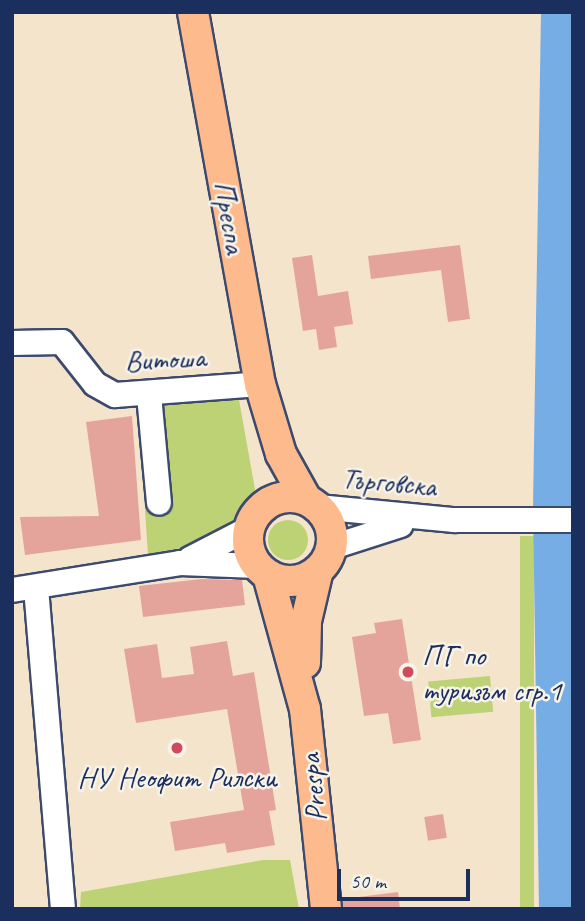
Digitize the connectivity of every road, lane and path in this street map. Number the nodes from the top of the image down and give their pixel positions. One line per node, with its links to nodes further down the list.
1 (193, 12): 3 (main road, Преспа)
2 (12, 343): 4 (street, Витоша)
3 (260, 384): 4 (street, Витоша); 5 (main road, Преспа)
4 (149, 396): 6 (street)
5 (269, 422): 7 (main road, Преспа); 10 (main road, Преспа)
6 (159, 503)
7 (312, 503): 8 (street, Търговска); 10 (main road); 11 (main road)
8 (454, 520): 9 (street, Търговска); 11 (street, Търговска)
9 (573, 520)
10 (251, 522): 12 (street); 13 (main road)
11 (325, 558): 13 (main road); 15 (main road)
12 (180, 563): 13 (street); 14 (street)
13 (263, 570): 15 (main road)
14 (24, 589): 16 (street)
15 (304, 709): 17 (main road, Prespa)
16 (63, 909)
17 (326, 909)

